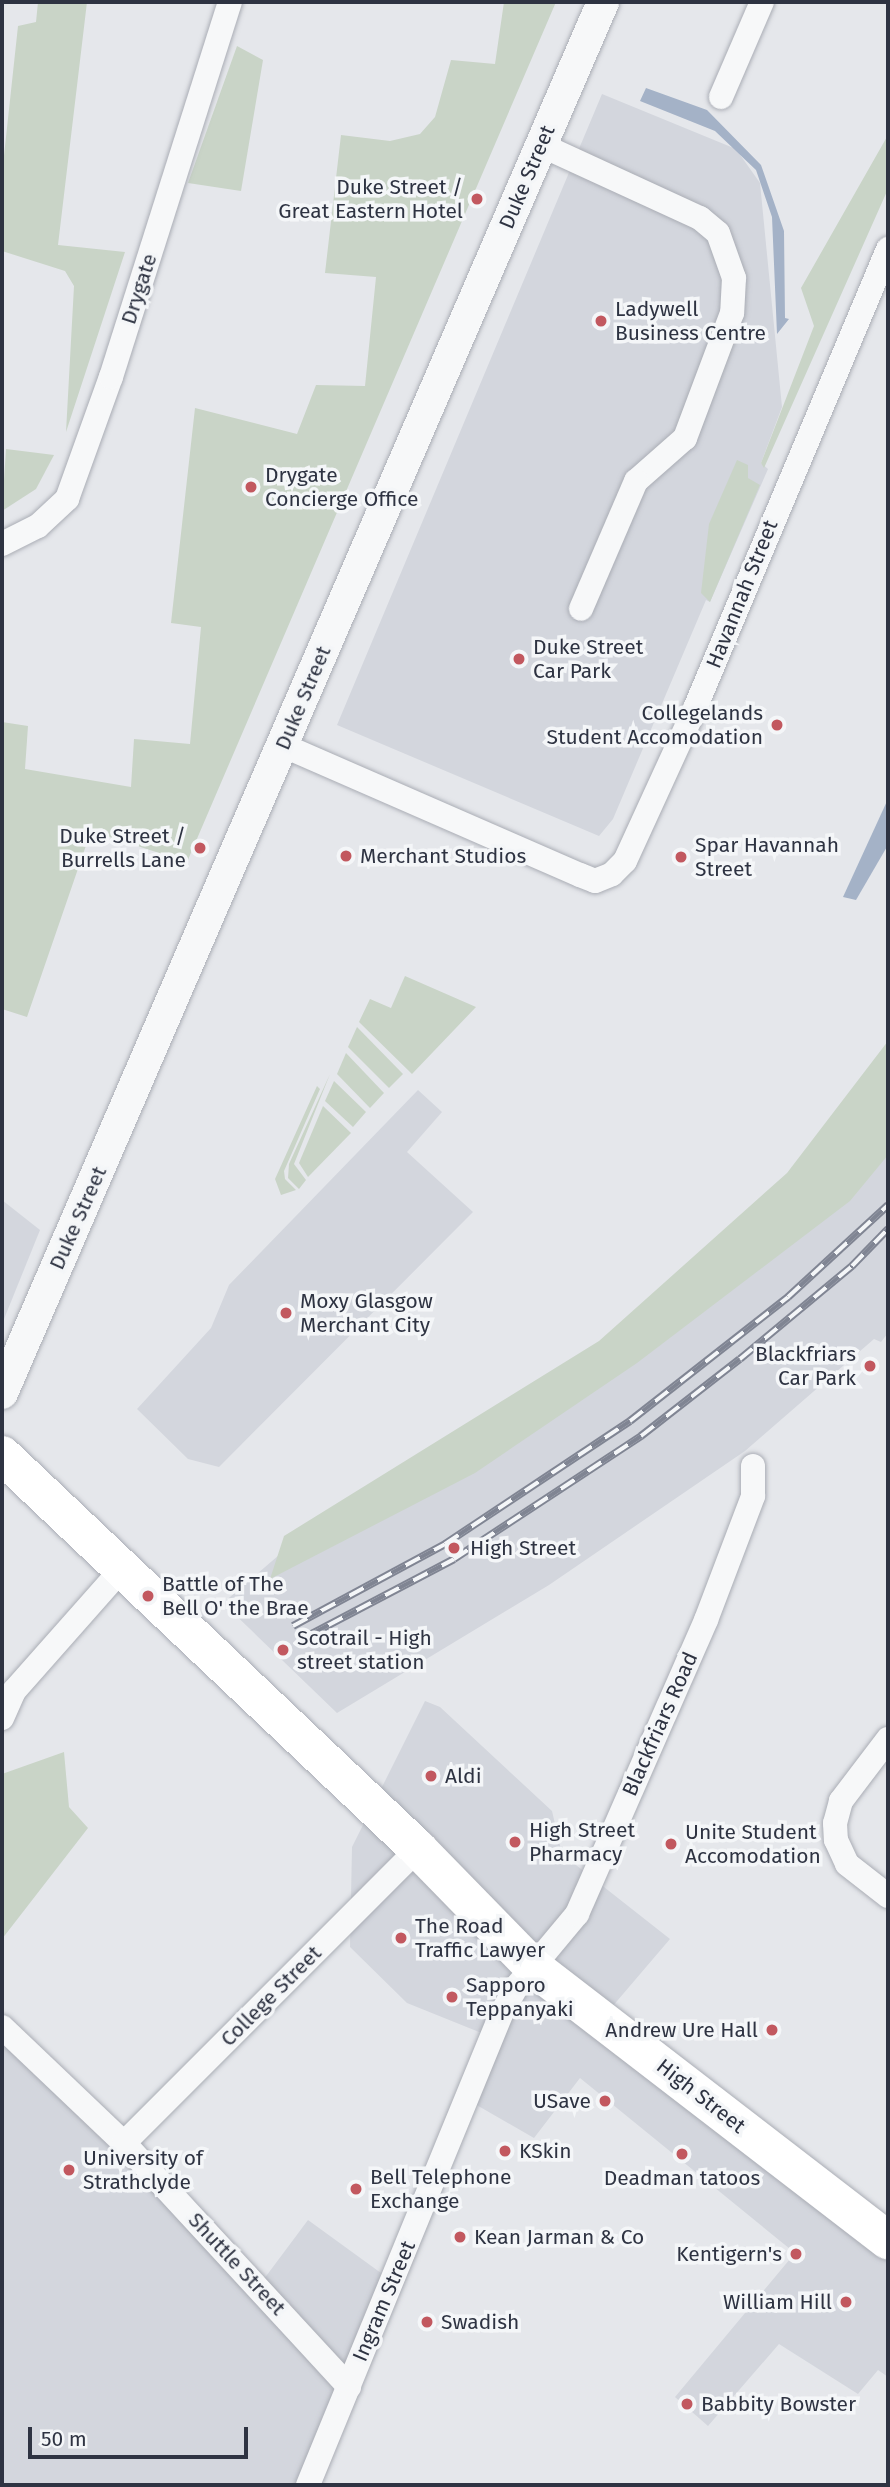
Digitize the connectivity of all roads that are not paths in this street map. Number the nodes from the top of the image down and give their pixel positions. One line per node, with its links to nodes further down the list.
1 (230, 2): 7 (street, Drygate)
2 (603, 2): 5 (street, Duke Street)
3 (762, 2): 4 (street)
4 (721, 97)
5 (541, 145): 8 (street); 9 (street, Duke Street)
6 (888, 249): 9 (street, Havannah Street)
7 (2, 544)
8 (581, 609)
9 (282, 745): 10 (street, Duke Street)
10 (2, 1393)
11 (2, 1455): 13 (main road, High Street)
12 (753, 1466): 18 (street, Blackfriars Road)
13 (122, 1569): 14 (street); 16 (main road, High Street)
14 (2, 1717)
15 (888, 1739): 17 (street)
16 (418, 1849): 18 (main road, High Street); 20 (street, College Street)
17 (888, 1896)
18 (533, 1967): 21 (main road, High Street); 22 (street, Ingram Street)
19 (2, 2027): 20 (street, Shuttle Street)
20 (124, 2143): 22 (street, Shuttle Street)
21 (888, 2240)
22 (349, 2386): 23 (street, Ingram Street)
23 (308, 2485)

